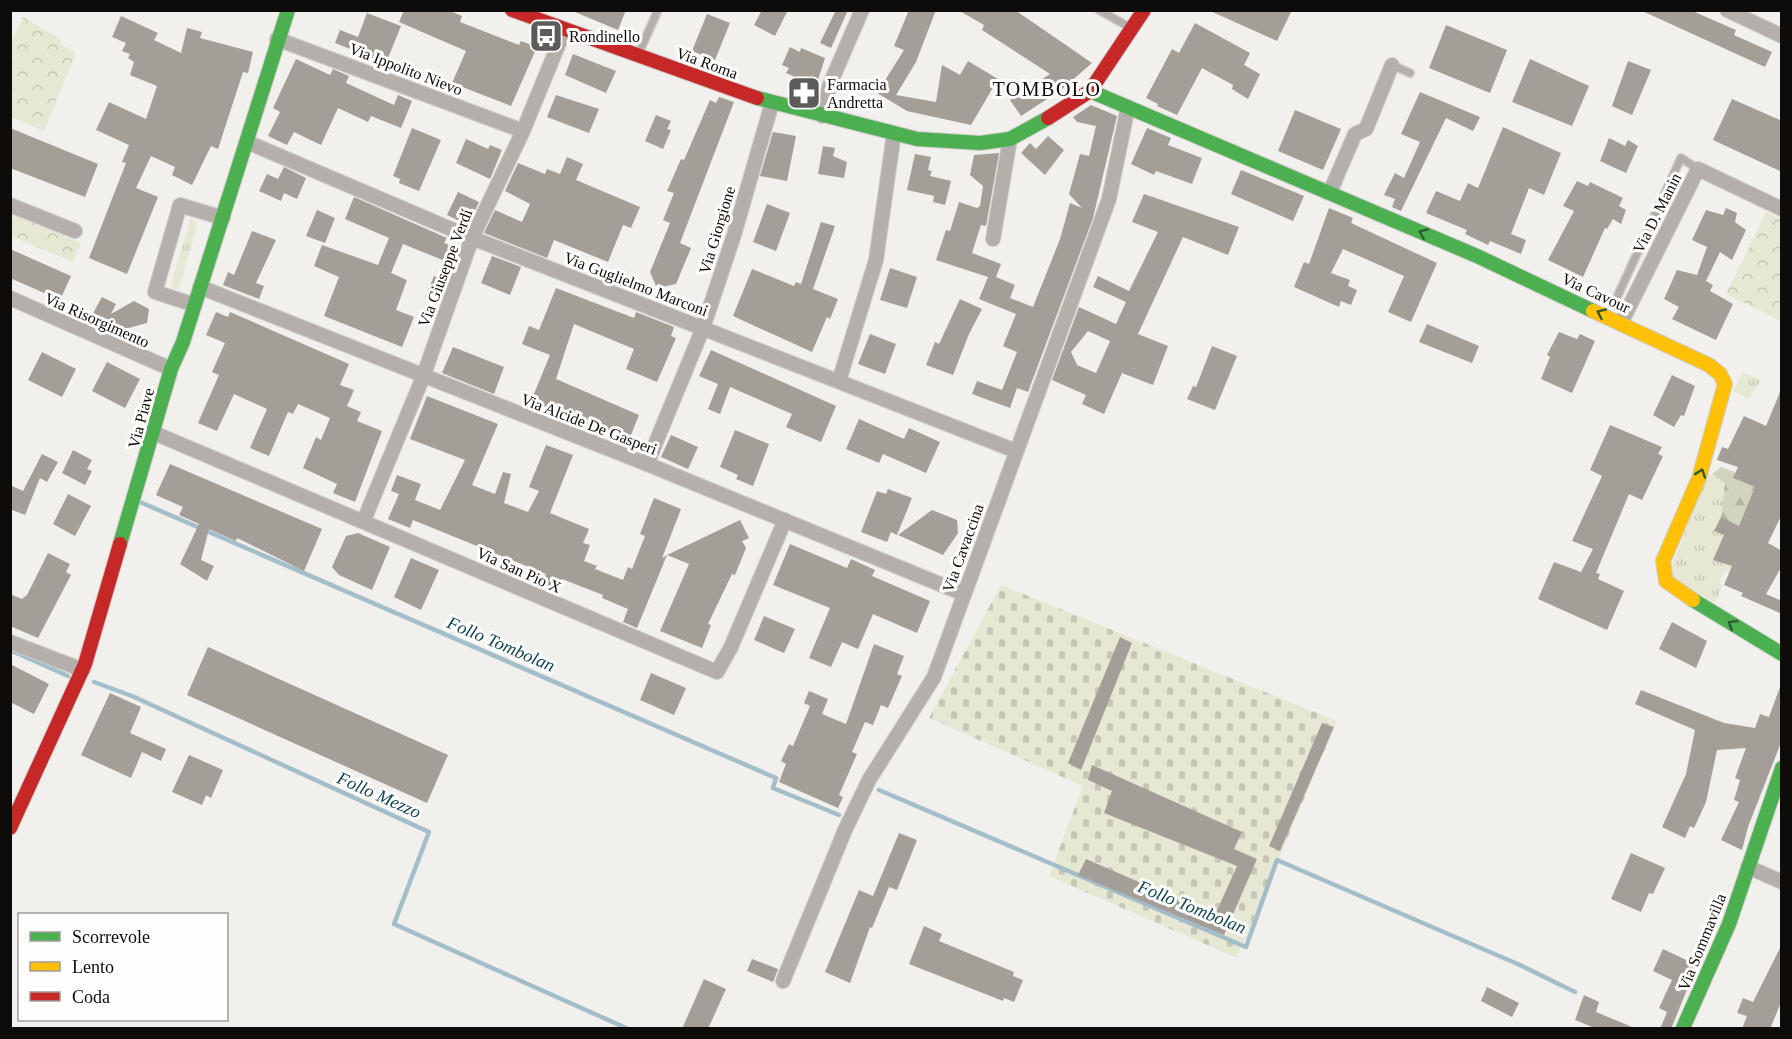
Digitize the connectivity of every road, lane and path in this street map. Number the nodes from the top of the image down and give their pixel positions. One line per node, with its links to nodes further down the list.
1 (288, 10): 11 (main road, Via Piave)
2 (512, 10): 9 (main road, Via Roma)
3 (658, 10): 12 (lane)
4 (862, 10): 18 (street)
5 (1099, 10): 8 (lane)
6 (1144, 10): 8 (main road, Via Roma)
7 (1727, 10): 10 (street)
8 (1131, 28): 15 (main road, Via Roma)
9 (564, 31): 12 (main road, Via Roma); 19 (street, Via Giuseppe Verdi)
10 (1782, 36)
11 (277, 39): 19 (street, Via Ippolito Nievo); 22 (main road, Via Piave)
12 (638, 55): 16 (main road, Via Roma)
13 (1392, 65): 14 (lane); 24 (street)
14 (1410, 74)
15 (1090, 91): 17 (main road); 21 (main road, Via Roma)
16 (772, 103): 18 (main road, Via Roma); 36 (street, Via Giorgione)
17 (1128, 107): 24 (main road, Via Cavour); 41 (street, Via Cavaccina)
18 (822, 116): 20 (main road, Via Roma)
19 (523, 131): 29 (street, Via Giuseppe Verdi)
20 (894, 133): 21 (main road, Via Roma); 39 (street)
21 (1010, 139): 30 (street)
22 (246, 142): 27 (main road, Via Piave); 29 (street, Via Guglielmo Marconi)
23 (1698, 169): 26 (street, Via D. Manin); 32 (lane); 35 (street, Via D. Manin)
24 (1330, 192): 35 (main road, Via Cavour, one-way to 24)
25 (10, 205): 28 (street)
26 (1782, 209)
27 (223, 218): 31 (main road, Via Piave); 34 (street)
28 (75, 231)
29 (472, 238): 36 (street, Via Guglielmo Marconi); 38 (street, Via Giuseppe Verdi)
30 (993, 239)
31 (200, 288): 34 (main road, Via Piave); 38 (street, Via Alcide De Gasperi)
32 (1618, 296)
33 (10, 298): 37 (street, Via Risorgimento)
34 (195, 305): 37 (main road, Via Piave)
35 (1621, 323): 47 (main road, Via Cavour, one-way to 35)
36 (703, 328): 39 (street, Via Guglielmo Marconi); 42 (street, Via Giorgione)
37 (171, 369): 40 (main road, Via Piave)
38 (423, 377): 42 (street, Via Alcide De Gasperi); 43 (street, Via Giuseppe Verdi)
39 (839, 381): 41 (street, Via Guglielmo Marconi)
40 (154, 433): 43 (street, Via San Pio X); 48 (main road, Via Piave)
41 (1016, 451): 45 (street, Via Cavaccina)
42 (647, 464): 44 (street, Via Alcide De Gasperi)
43 (364, 520): 44 (street, Via San Pio X)
44 (785, 520): 45 (street, Via Alcide De Gasperi)
45 (964, 594): 53 (street, Via Cavaccina)
46 (10, 642): 48 (street)
47 (1782, 654)
48 (83, 670): 50 (main road, Via Piave)
49 (1782, 768): 51 (main road, Via Sommavilla)
50 (10, 828)
51 (1748, 867): 52 (street); 54 (main road, Via Sommavilla)
52 (1782, 882)
53 (783, 981)
54 (1683, 1029)

